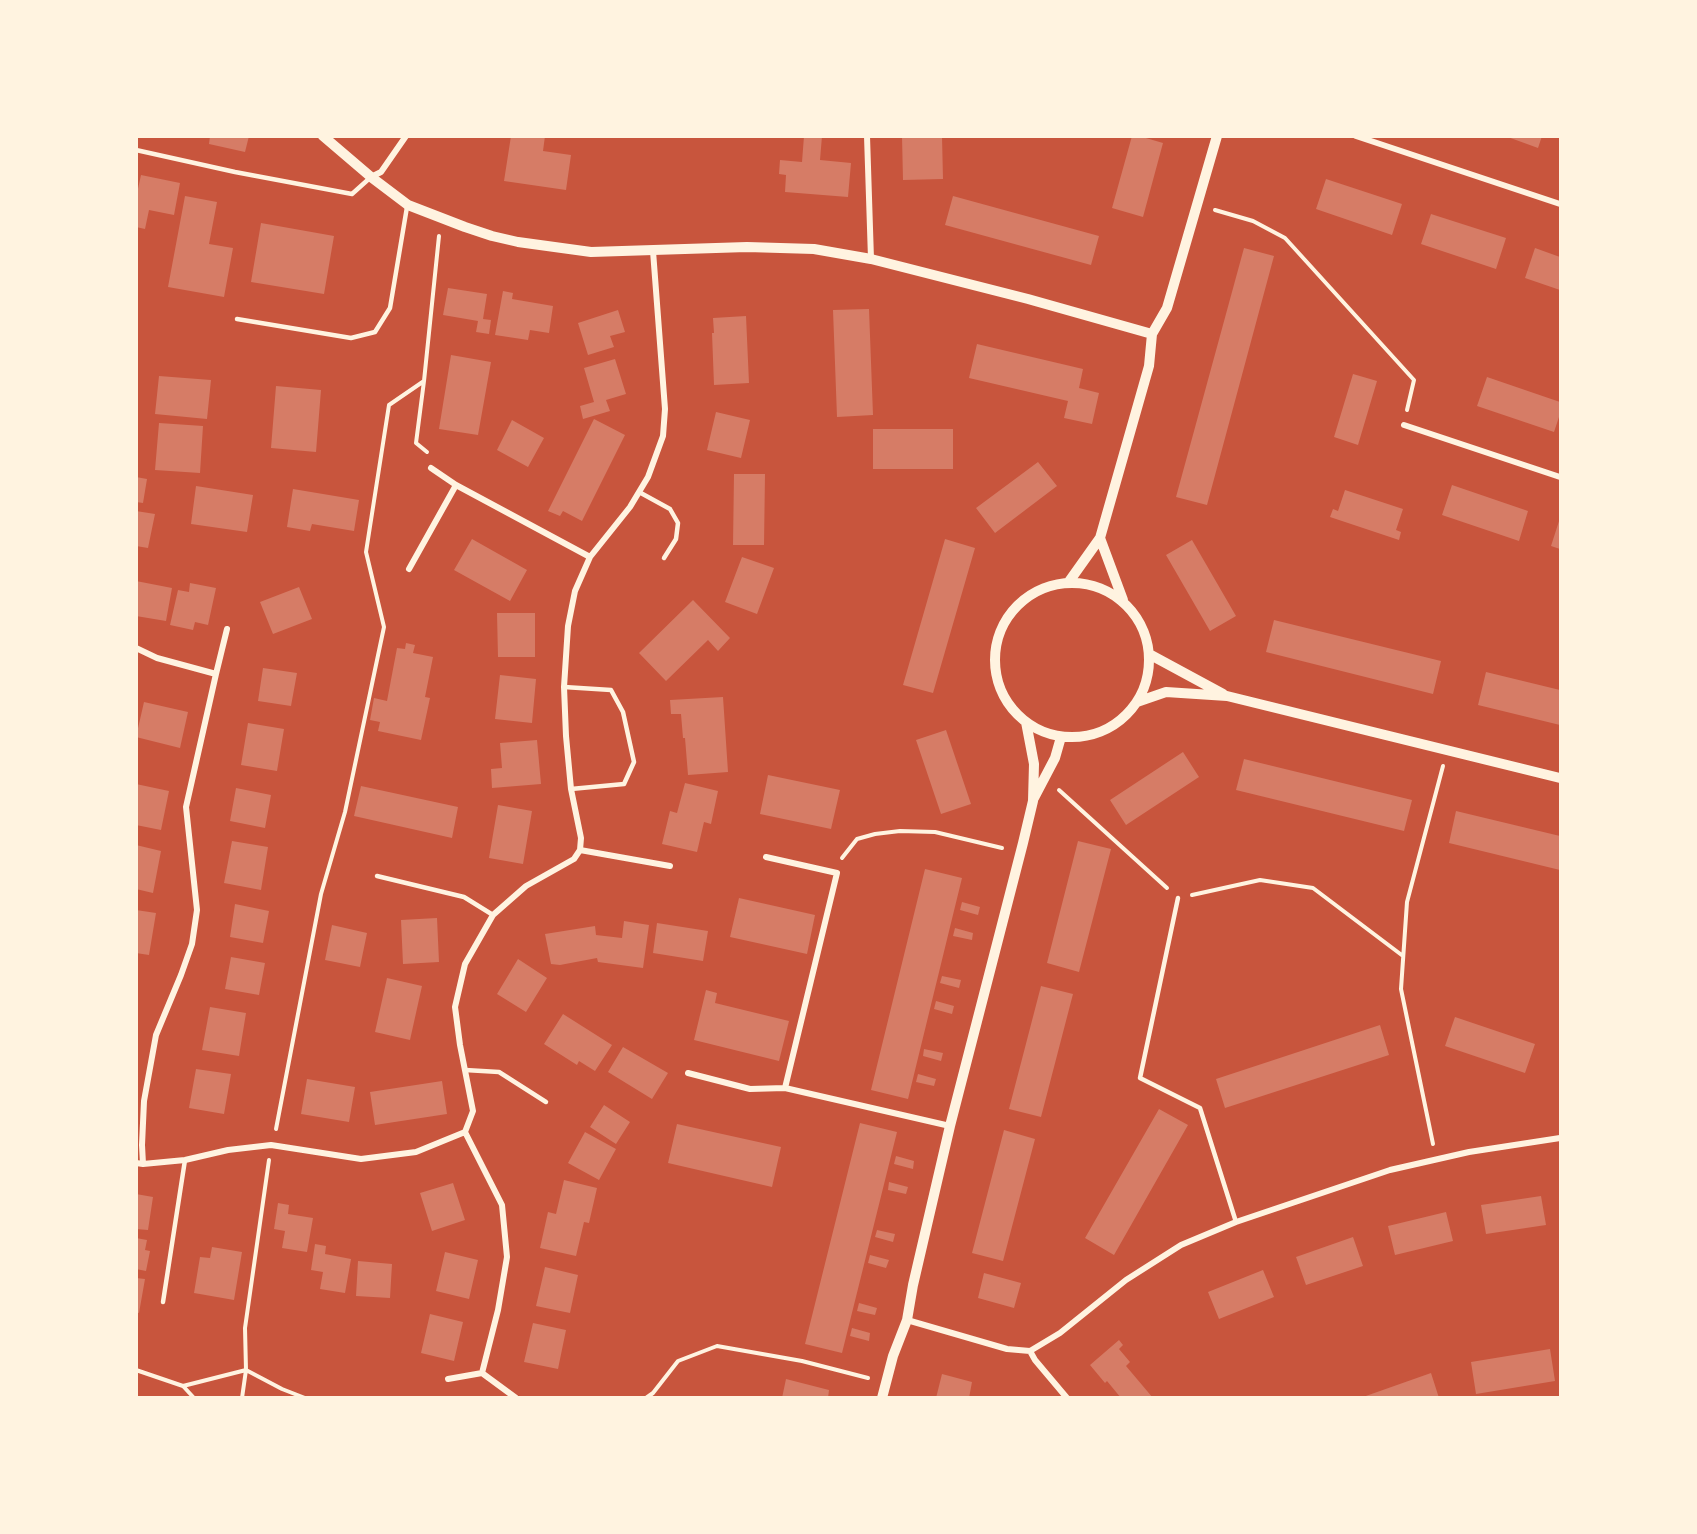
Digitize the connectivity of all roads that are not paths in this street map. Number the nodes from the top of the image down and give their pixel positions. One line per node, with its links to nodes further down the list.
1 (323, 136): 7 (street)
2 (406, 136): 7 (street)
3 (867, 136): 11 (street)
4 (1217, 136): 13 (street)
5 (1356, 136): 8 (street)
6 (136, 150): 7 (lane)
7 (371, 177): 9 (street)
8 (1560, 204)
9 (408, 205): 10 (street); 12 (lane)
10 (653, 251): 11 (street); 18 (street)
11 (872, 259): 13 (street)
12 (237, 319)
13 (1152, 334): 19 (street)
14 (1404, 425): 16 (street)
15 (431, 468): 17 (street)
16 (1560, 477)
17 (456, 485): 20 (street); 22 (street)
18 (639, 492): 20 (street); 21 (lane)
19 (1100, 538): 23 (street); 24 (street)
20 (590, 557): 29 (street)
21 (664, 558)
22 (409, 569)
23 (1068, 583): 24 (street); 32 (street)
24 (1123, 600): 27 (street)
25 (227, 629): 28 (street)
26 (136, 648): 28 (street)
27 (1149, 654): 30 (street); 31 (street)
28 (216, 674): 51 (street)
29 (564, 687): 35 (street); 35 (lane)
30 (1227, 696): 31 (street); 34 (street)
31 (1137, 702): 33 (street)
32 (1026, 722): 33 (street); 36 (street)
33 (1061, 736): 36 (street)
34 (1560, 778)
35 (571, 789): 37 (street)
36 (1033, 801): 47 (street)
37 (580, 850): 39 (street); 42 (street)
38 (766, 857): 45 (street)
39 (670, 866)
40 (377, 876): 42 (lane)
41 (1178, 898): 52 (lane)
42 (493, 915): 43 (street)
43 (465, 1070): 46 (lane); 48 (street)
44 (688, 1073): 45 (street)
45 (785, 1088): 47 (street)
46 (546, 1102)
47 (950, 1126): 54 (street)
48 (465, 1132): 50 (street); 56 (street)
49 (1560, 1138): 52 (street)
50 (185, 1160): 51 (street); 53 (lane)
51 (140, 1163)
52 (1236, 1222): 55 (street)
53 (163, 1302)
54 (907, 1320): 55 (street); 59 (street)
55 (1030, 1351): 60 (street)
56 (482, 1373): 57 (street); 58 (street)
57 (448, 1379)
58 (516, 1398)
59 (882, 1398)
60 (1067, 1398)

